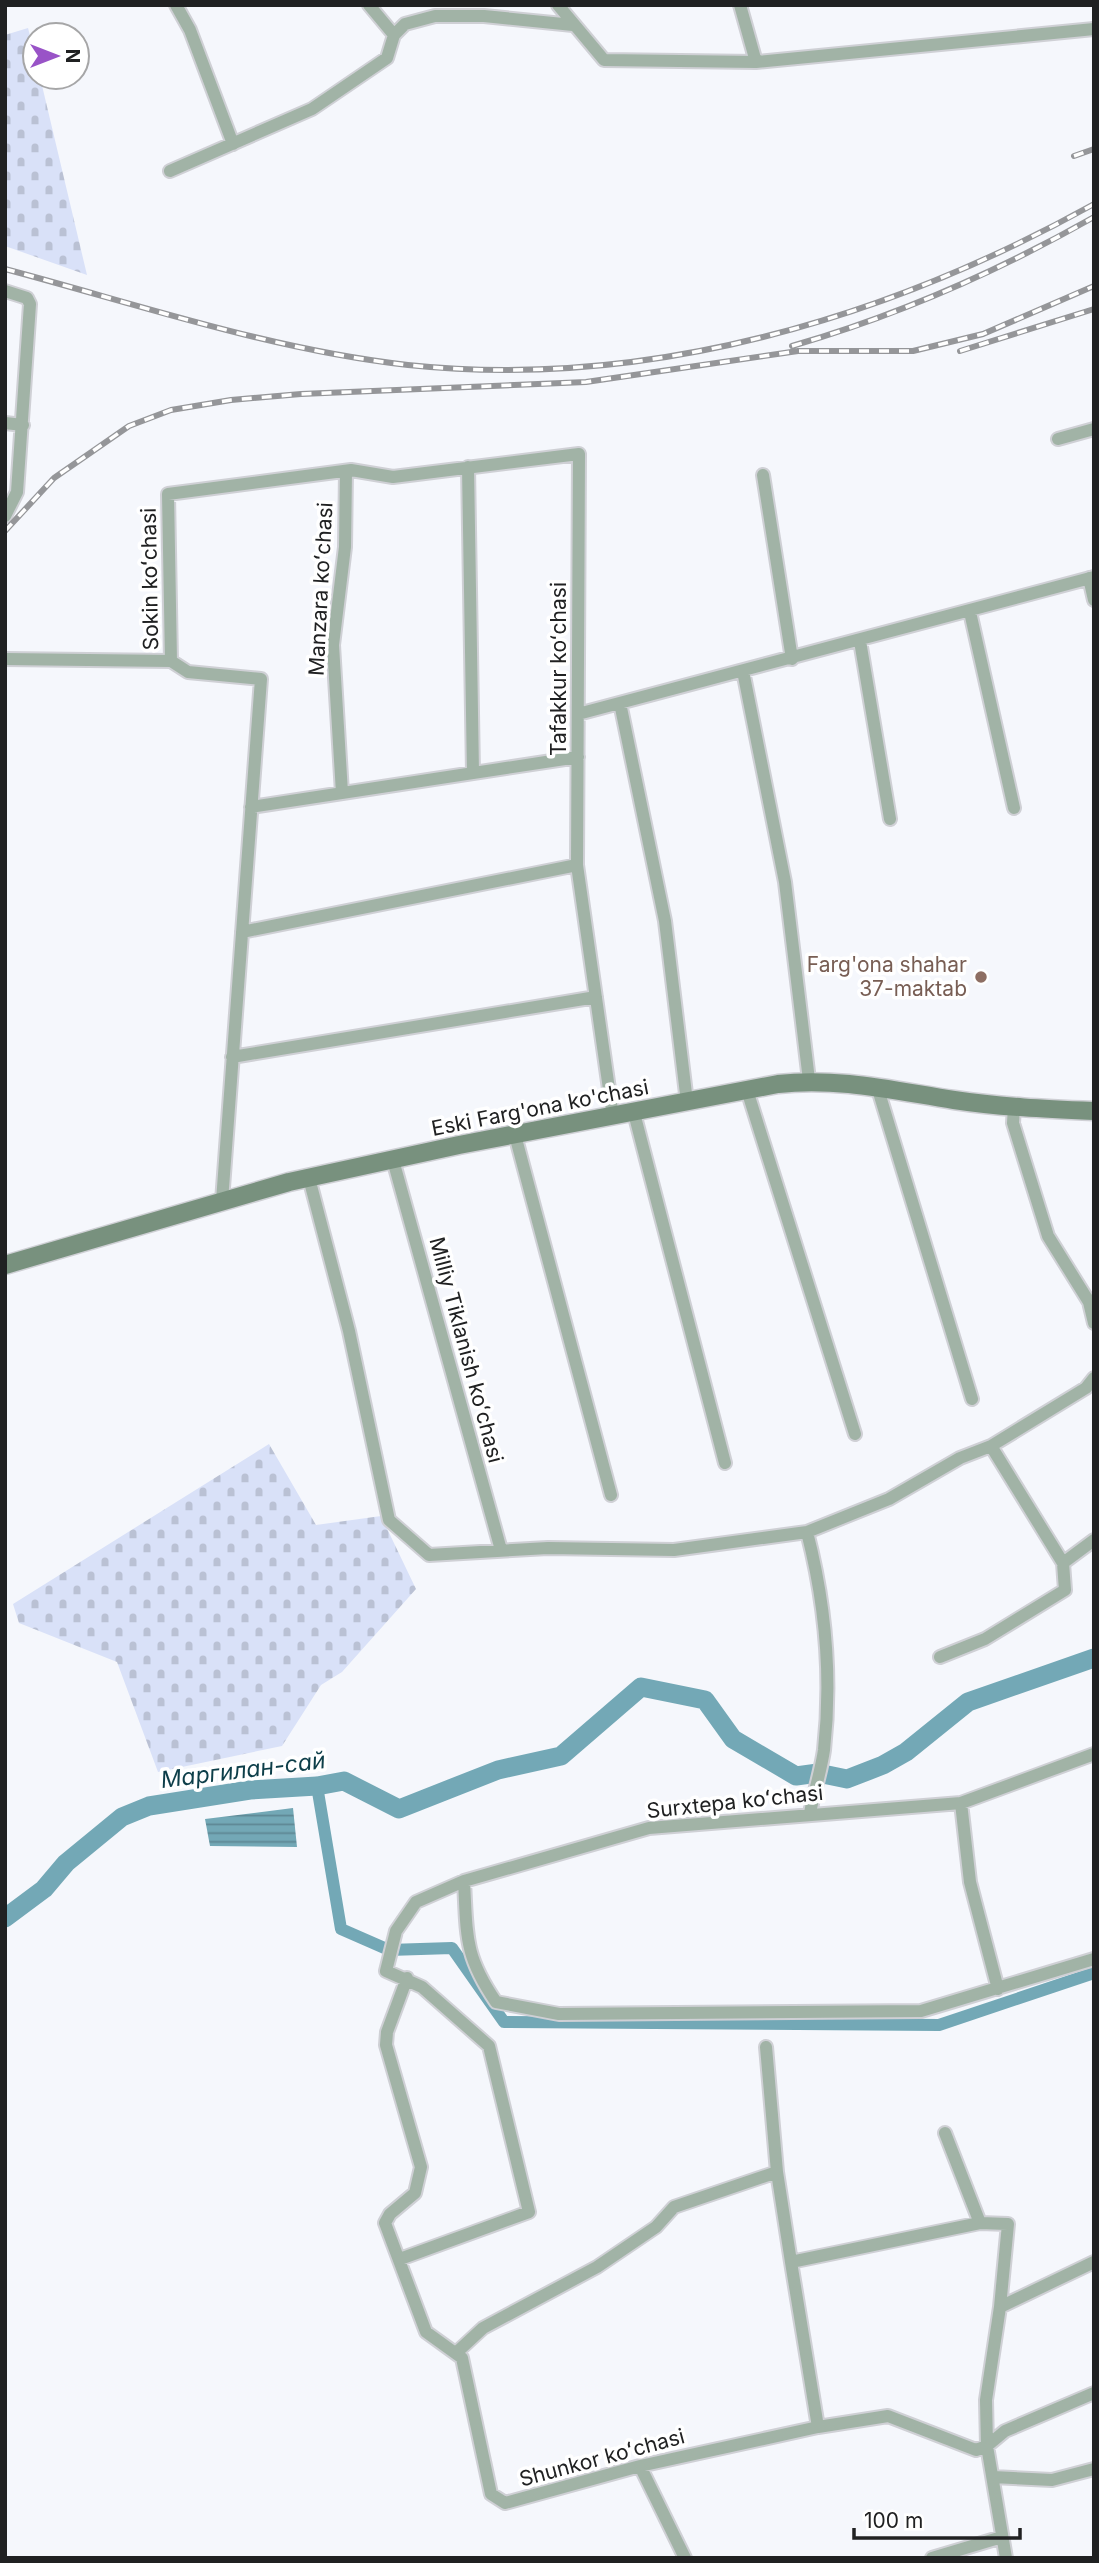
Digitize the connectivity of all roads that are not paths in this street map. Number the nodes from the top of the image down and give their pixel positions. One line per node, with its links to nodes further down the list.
1 (176, 5): 9 (street)
2 (369, 5): 7 (street)
3 (558, 5): 5 (street)
4 (740, 5): 8 (street)
5 (573, 25): 7 (street); 8 (street)
6 (1094, 29): 8 (street)
7 (394, 35): 9 (street)
8 (756, 62)
9 (233, 144): 10 (street)
10 (170, 171)
11 (5, 291): 13 (street)
12 (5, 423): 13 (street)
13 (23, 425): 19 (street)
14 (1094, 429): 15 (street)
15 (1058, 439)
16 (468, 467): 17 (street, Tafakkur koʻchasi); 29 (street, Tafakkur koʻchasi); 31 (street)
17 (346, 471): 26 (street, Sokin koʻchasi); 32 (street, Manzara koʻchasi)
18 (763, 475): 25 (street)
19 (5, 516)
20 (1091, 577): 21 (street); 22 (street)
21 (1094, 600)
22 (970, 612): 23 (street); 34 (street)
23 (860, 641): 25 (street); 35 (street)
24 (5, 659): 26 (street)
25 (792, 659): 27 (street)
26 (171, 661): 33 (street, Sokin koʻchasi)
27 (743, 671): 28 (street); 40 (street)
28 (620, 703): 29 (street); 43 (street)
29 (578, 714): 30 (street, Tafakkur koʻchasi)
30 (578, 757): 31 (street); 36 (street, Tafakkur koʻchasi)
31 (473, 774): 32 (street)
32 (342, 793): 33 (street)
33 (251, 807): 37 (street, Sokin koʻchasi)
34 (1014, 808)
35 (890, 819)
36 (577, 865): 37 (street); 38 (street, Tafakkur koʻchasi)
37 (242, 932): 39 (street, Sokin koʻchasi)
38 (596, 997): 39 (street); 47 (street, Tafakkur koʻchasi)
39 (232, 1057): 51 (street, Sokin koʻchasi)
40 (809, 1080): 41 (main road, Eski Farg'ona ko'chasi); 42 (main road, Eski Farg'ona ko'chasi)
41 (877, 1086): 44 (main road, Eski Farg'ona ko'chasi); 56 (street)
42 (747, 1090): 43 (main road, Eski Farg'ona ko'chasi); 57 (street)
43 (687, 1102): 46 (main road, Eski Farg'ona ko'chasi)
44 (1014, 1107): 45 (main road, Eski Farg'ona ko'chasi); 53 (street)
45 (1094, 1111)
46 (634, 1113): 47 (main road, Eski Farg'ona ko'chasi); 59 (street)
47 (613, 1117): 48 (main road, Eski Farg'ona ko'chasi)
48 (515, 1135): 49 (main road, Eski Farg'ona ko'chasi); 60 (street)
49 (393, 1160): 50 (main road, Eski Farg'ona ko'chasi); 63 (street, Milliy Tiklanish koʻchasi)
50 (309, 1178): 51 (main road, Eski Farg'ona ko'chasi); 63 (street)
51 (222, 1201): 52 (main road, Eski Farg'ona ko'chasi)
52 (5, 1265)
53 (1091, 1301): 54 (street)
54 (1094, 1323)
55 (1094, 1378): 58 (street)
56 (971, 1399)
57 (855, 1434)
58 (991, 1446): 61 (street); 64 (street)
59 (725, 1463)
60 (611, 1495)
61 (807, 1532): 63 (street); 68 (street)
62 (1094, 1540): 64 (street)
63 (501, 1550)
64 (1063, 1563): 65 (street)
65 (940, 1657)
66 (1094, 1754): 67 (street, Surxtepa koʻchasi)
67 (961, 1803): 68 (street, Surxtepa koʻchasi); 72 (street)
68 (810, 1813): 69 (street, Surxtepa koʻchasi)
69 (464, 1881): 71 (street, Surxtepa koʻchasi); 72 (street)
70 (1094, 1959): 72 (street)
71 (407, 1978): 77 (street); 77 (street)
72 (998, 1989)
73 (766, 2048): 75 (street)
74 (945, 2133): 76 (street)
75 (777, 2172): 78 (street); 81 (street)
76 (980, 2223): 78 (street); 80 (street)
77 (400, 2259): 81 (street)
78 (791, 2262): 83 (street)
79 (1094, 2262): 80 (street)
80 (1000, 2307): 84 (street)
81 (456, 2354): 85 (street, Shunkor koʻchasi)
82 (1094, 2393): 84 (street)
83 (818, 2427): 84 (street, Shunkor koʻchasi); 85 (street, Shunkor koʻchasi)
84 (987, 2446): 87 (street)
85 (640, 2466): 89 (street)
86 (1094, 2469): 87 (street)
87 (993, 2477): 88 (street)
88 (1002, 2538): 90 (street); 91 (street)
89 (685, 2558)
90 (932, 2558)
91 (1006, 2558)

